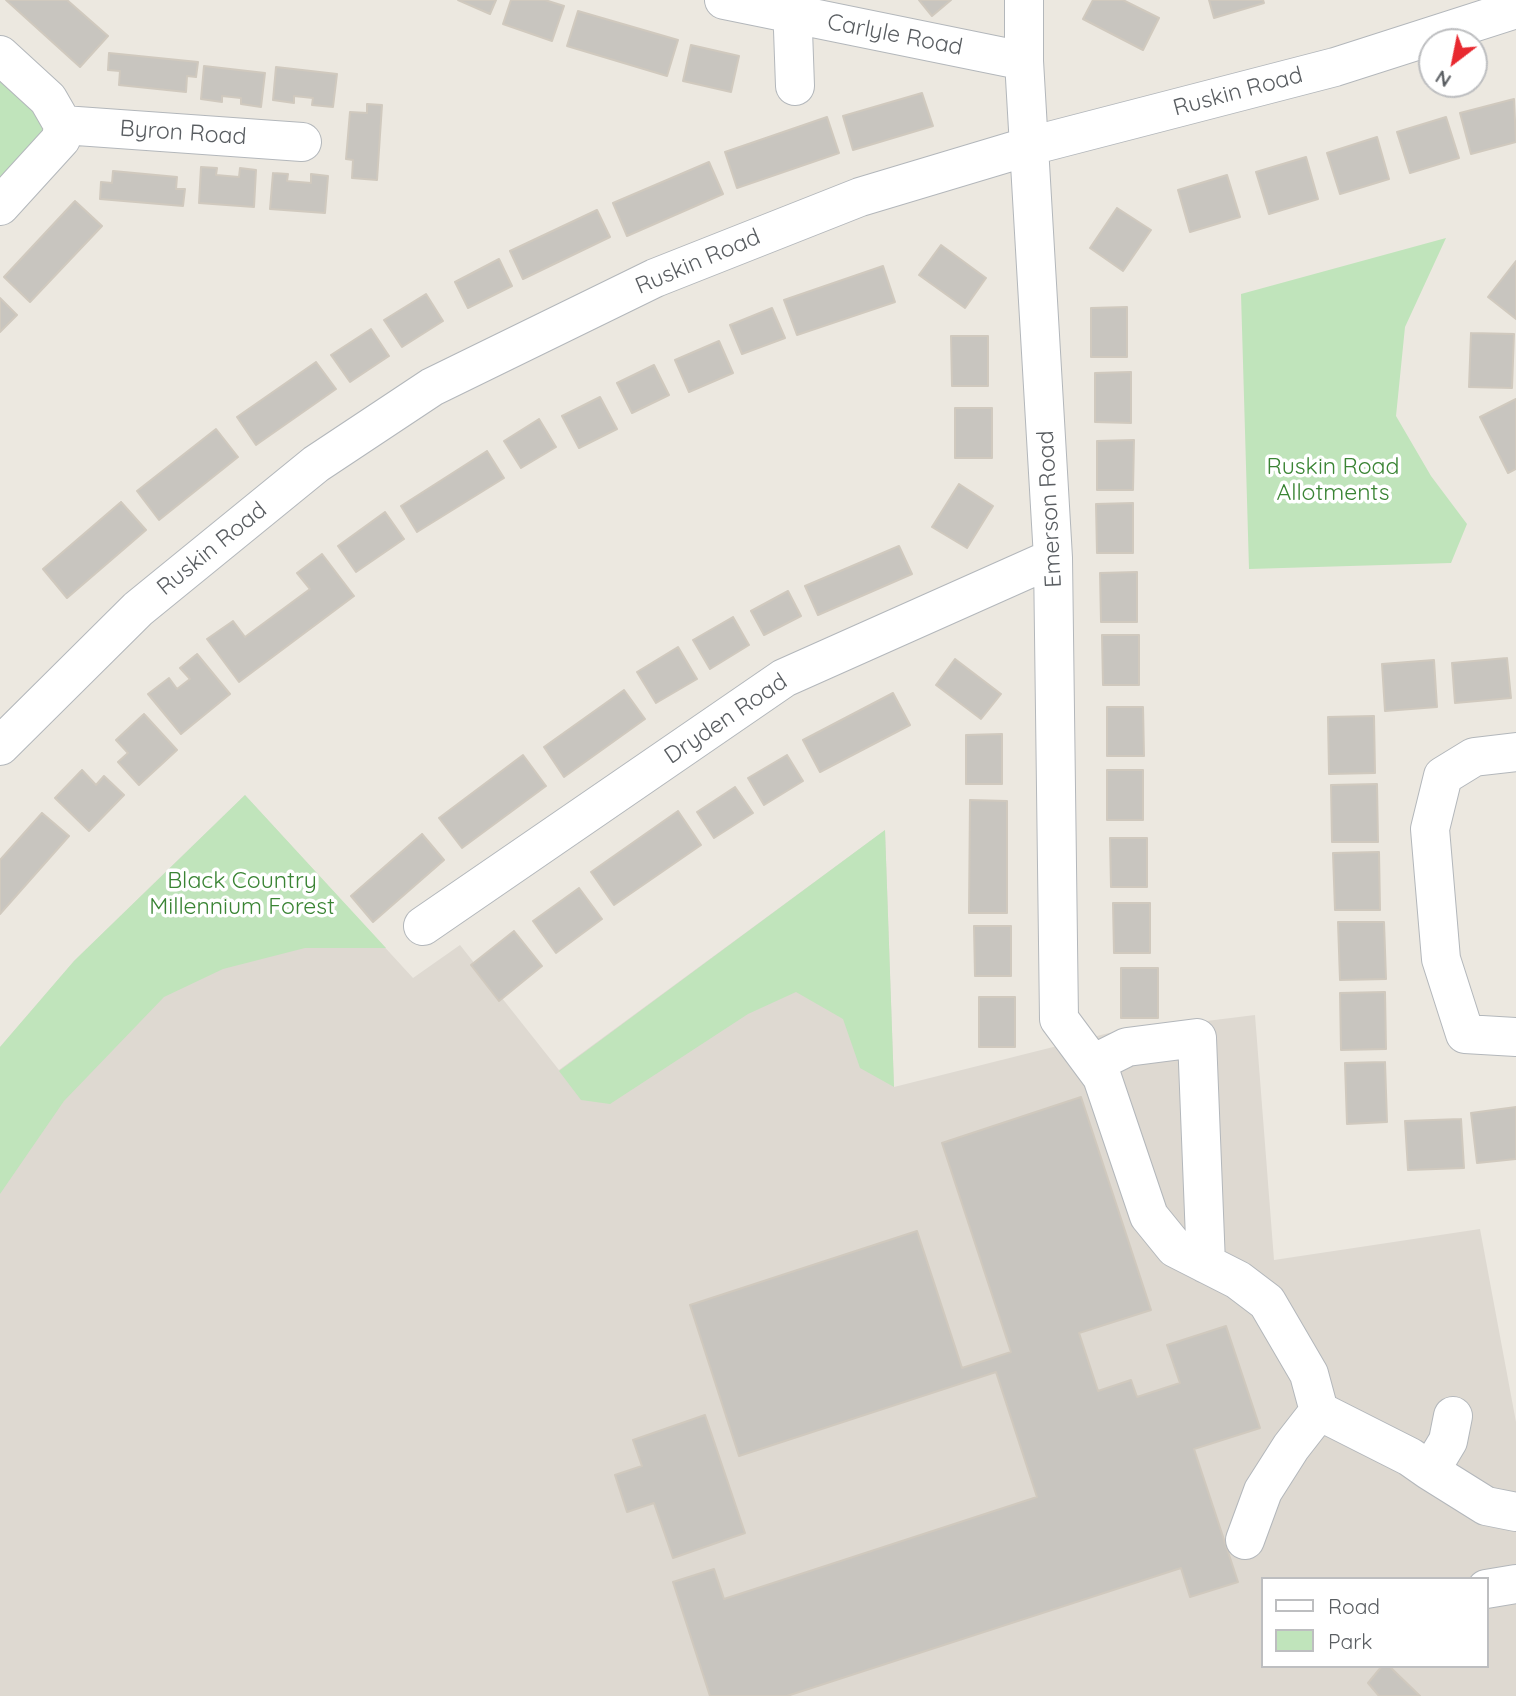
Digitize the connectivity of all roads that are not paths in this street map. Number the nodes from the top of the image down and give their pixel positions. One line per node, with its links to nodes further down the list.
1 (724, 0): 4 (street, Carlyle Road)
2 (1024, 0): 6 (street, Emerson Road)
3 (1516, 9): 10 (street, Ruskin Road)
4 (796, 16): 6 (street, Carlyle Road); 7 (street)
5 (0, 55): 8 (street)
6 (1024, 61): 10 (street, Emerson Road)
7 (795, 86)
8 (63, 125): 9 (street, Byron Road); 11 (street)
9 (302, 142)
10 (1030, 146): 12 (street, Emerson Road); 13 (street, Ruskin Road)
11 (0, 206)
12 (1054, 558): 15 (street, Dryden Road); 17 (street, Emerson Road)
13 (0, 746)
14 (1516, 752): 16 (street)
15 (423, 926)
16 (1516, 1037)
17 (1093, 1064): 18 (street); 18 (street)
18 (1206, 1264): 19 (street)
19 (1319, 1411): 21 (street); 23 (street)
20 (1453, 1416): 21 (street)
21 (1430, 1471): 22 (street)
22 (1516, 1512)
23 (1245, 1540)
24 (1516, 1584): 25 (street)
25 (1488, 1589)

